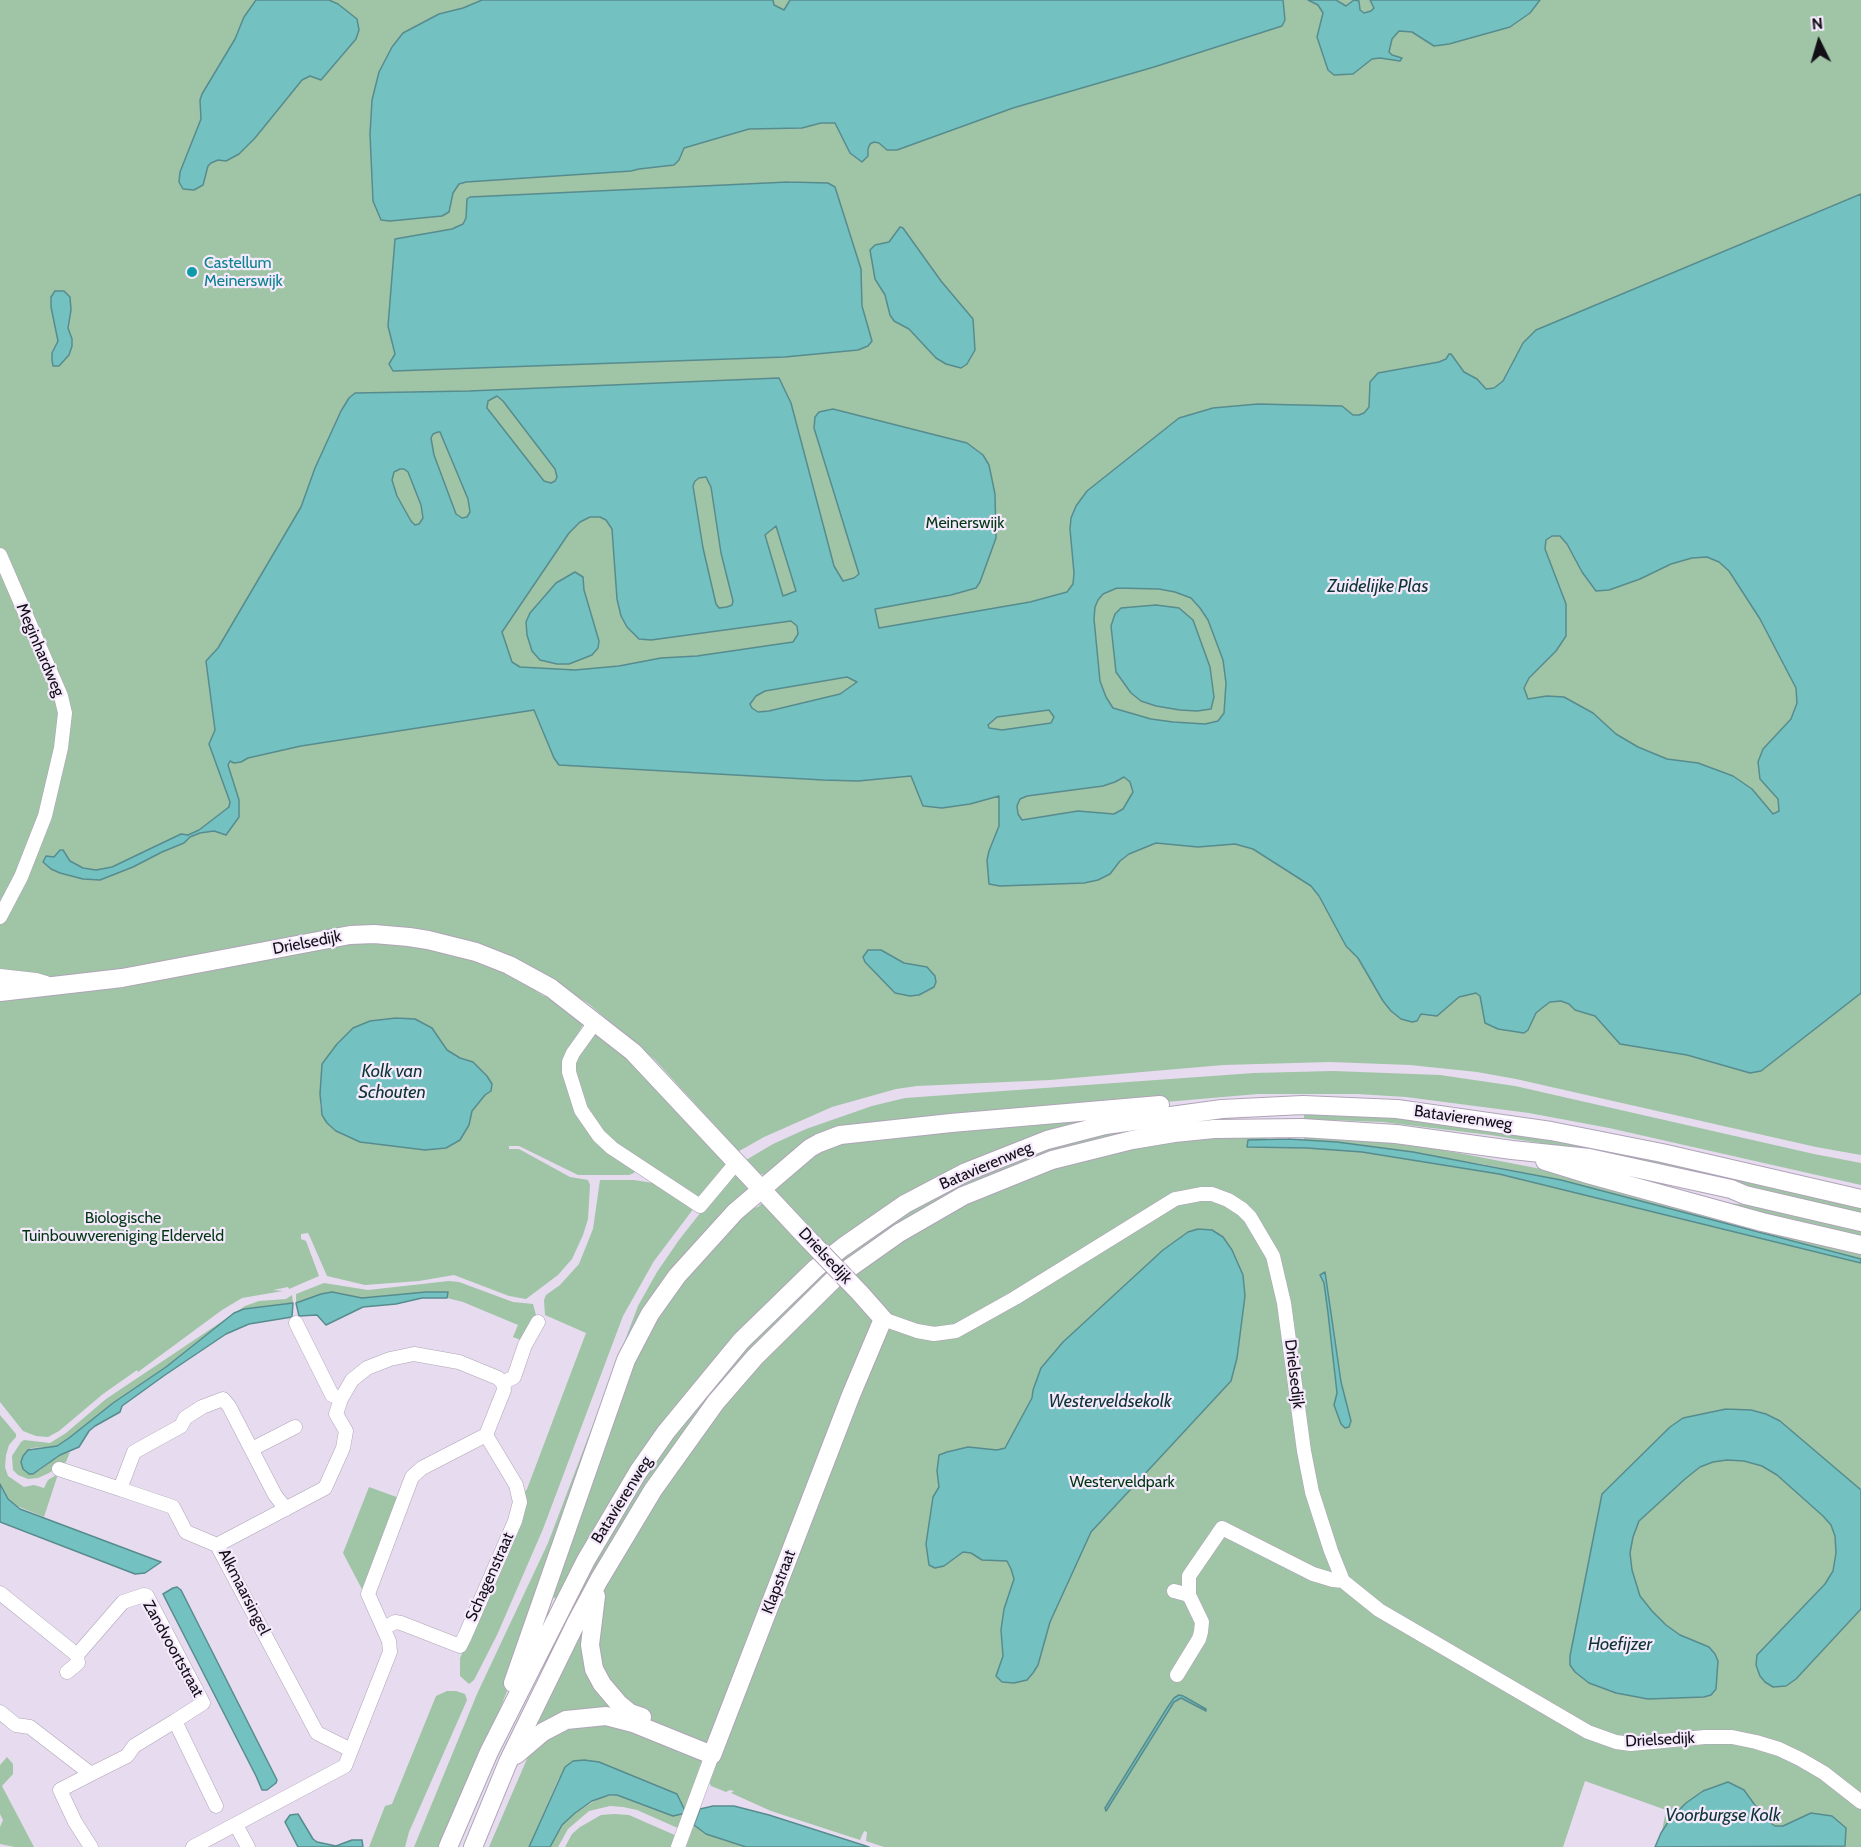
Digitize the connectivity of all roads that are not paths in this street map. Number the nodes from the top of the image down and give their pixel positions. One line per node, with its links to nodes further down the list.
1 (0, 555): 2 (street, Meginhardweg)
2 (0, 916)
3 (0, 976): 4 (street)
4 (54, 986): 5 (main road, Drielsedijk); 6 (main road, Drielsedijk)
5 (0, 992)
6 (596, 1021): 9 (main road, Drielsedijk); 9 (street)
7 (1222, 1109): 10 (main road); 11 (main road, Batavierenweg); 37 (main road, Batavierenweg)
8 (1512, 1150): 12 (main road, Batavierenweg); 13 (main road, Batavierenweg); 26 (main road, Batavierenweg)
9 (736, 1163): 10 (main road, Drielsedijk)
10 (762, 1188): 14 (main road, Drielsedijk, bridge); 37 (main road)
11 (1861, 1199)
12 (1861, 1222)
13 (1861, 1245)
14 (883, 1319): 27 (street, Drielsedijk); 39 (main road, Klapstraat)
15 (538, 1322): 17 (street)
16 (296, 1323): 18 (street)
17 (503, 1383): 18 (street); 20 (street)
18 (341, 1399): 24 (street, Alkmaarsingel)
19 (295, 1427): 21 (street)
20 (486, 1435): 31 (street); 31 (street, Schagenstraat)
21 (252, 1449): 23 (street); 24 (street)
22 (59, 1469): 23 (street)
23 (120, 1489): 25 (street)
24 (286, 1509): 25 (street, Alkmaarsingel)
25 (217, 1545): 38 (street, Alkmaarsingel)
26 (599, 1580): 39 (main road); 40 (main road, Batavierenweg)
27 (1343, 1581): 30 (street); 42 (street, Drielsedijk)
28 (1174, 1591): 30 (street)
29 (0, 1593): 32 (street)
30 (1189, 1595): 34 (street)
31 (384, 1628): 38 (street)
32 (77, 1655): 33 (street, Zandvoortstraat); 36 (street, Zandvoortstraat)
33 (67, 1672)
34 (1177, 1675)
35 (0, 1712): 41 (street)
36 (175, 1721): 41 (street); 43 (street)
37 (504, 1723): 48 (main road, Batavierenweg)
38 (351, 1750): 44 (street)
39 (714, 1750): 40 (main road); 50 (street, Klapstraat)
40 (508, 1762): 49 (main road, Batavierenweg)
41 (91, 1774): 45 (street)
42 (1861, 1802)
43 (216, 1806)
44 (236, 1825): 46 (street); 47 (street)
45 (91, 1847)
46 (193, 1847)
47 (248, 1847)
48 (448, 1847)
49 (473, 1847)
50 (678, 1847)

